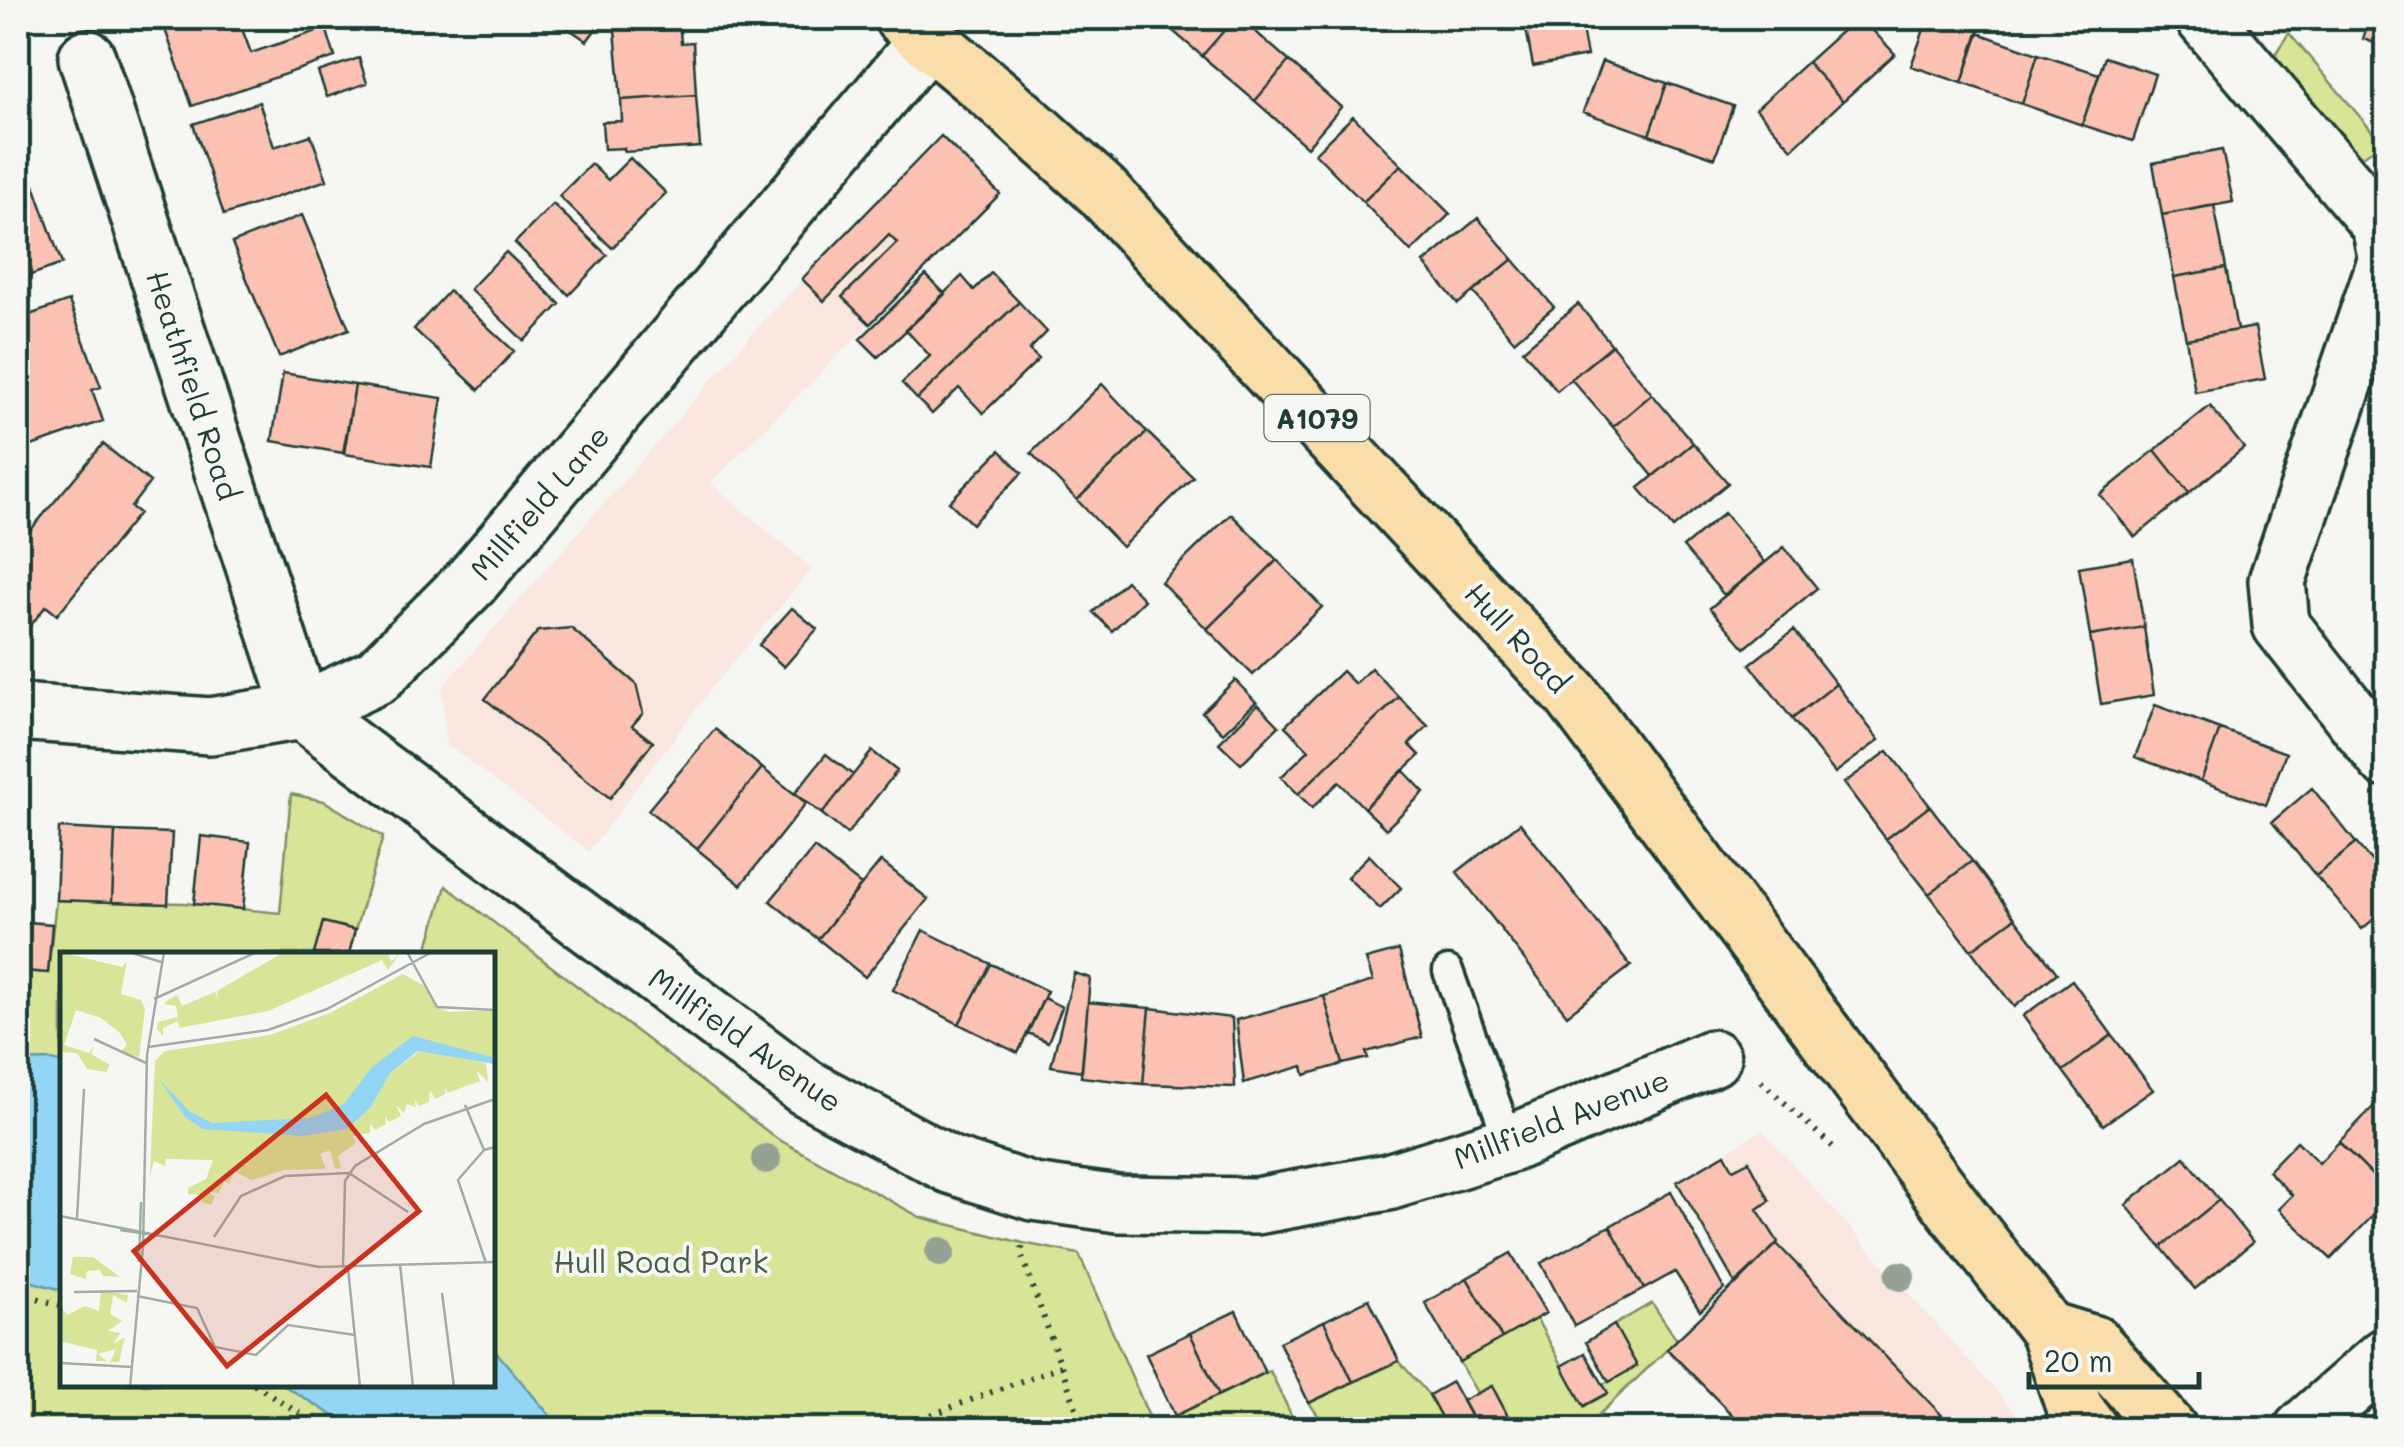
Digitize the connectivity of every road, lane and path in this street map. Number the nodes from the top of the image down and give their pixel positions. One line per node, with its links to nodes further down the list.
1 (2204, 18): 4 (street)
2 (916, 28): 6 (street, Millfield Lane); 14 (main road, Hull Road / A1079)
3 (87, 58): 6 (street, Heathfield Road)
4 (2386, 258): 7 (street)
5 (18, 712): 6 (street, Millfield Lane)
6 (302, 712): 11 (street, Millfield Avenue)
7 (2386, 759)
8 (1448, 971): 10 (lane)
9 (1712, 1058): 10 (street, Millfield Avenue)
10 (1510, 1144): 11 (street, Millfield Avenue)
11 (1032, 1192): 16 (path)
12 (18, 1292): 13 (path)
13 (60, 1305)
14 (2048, 1330): 21 (main road, Hull Road / A1079); 22 (main road)
15 (2386, 1356): 23 (street)
16 (1061, 1366): 19 (path); 20 (path)
17 (259, 1387): 18 (path)
18 (325, 1430)
19 (904, 1430)
20 (1084, 1430)
21 (2090, 1430)
22 (2169, 1430)
23 (2302, 1430)

